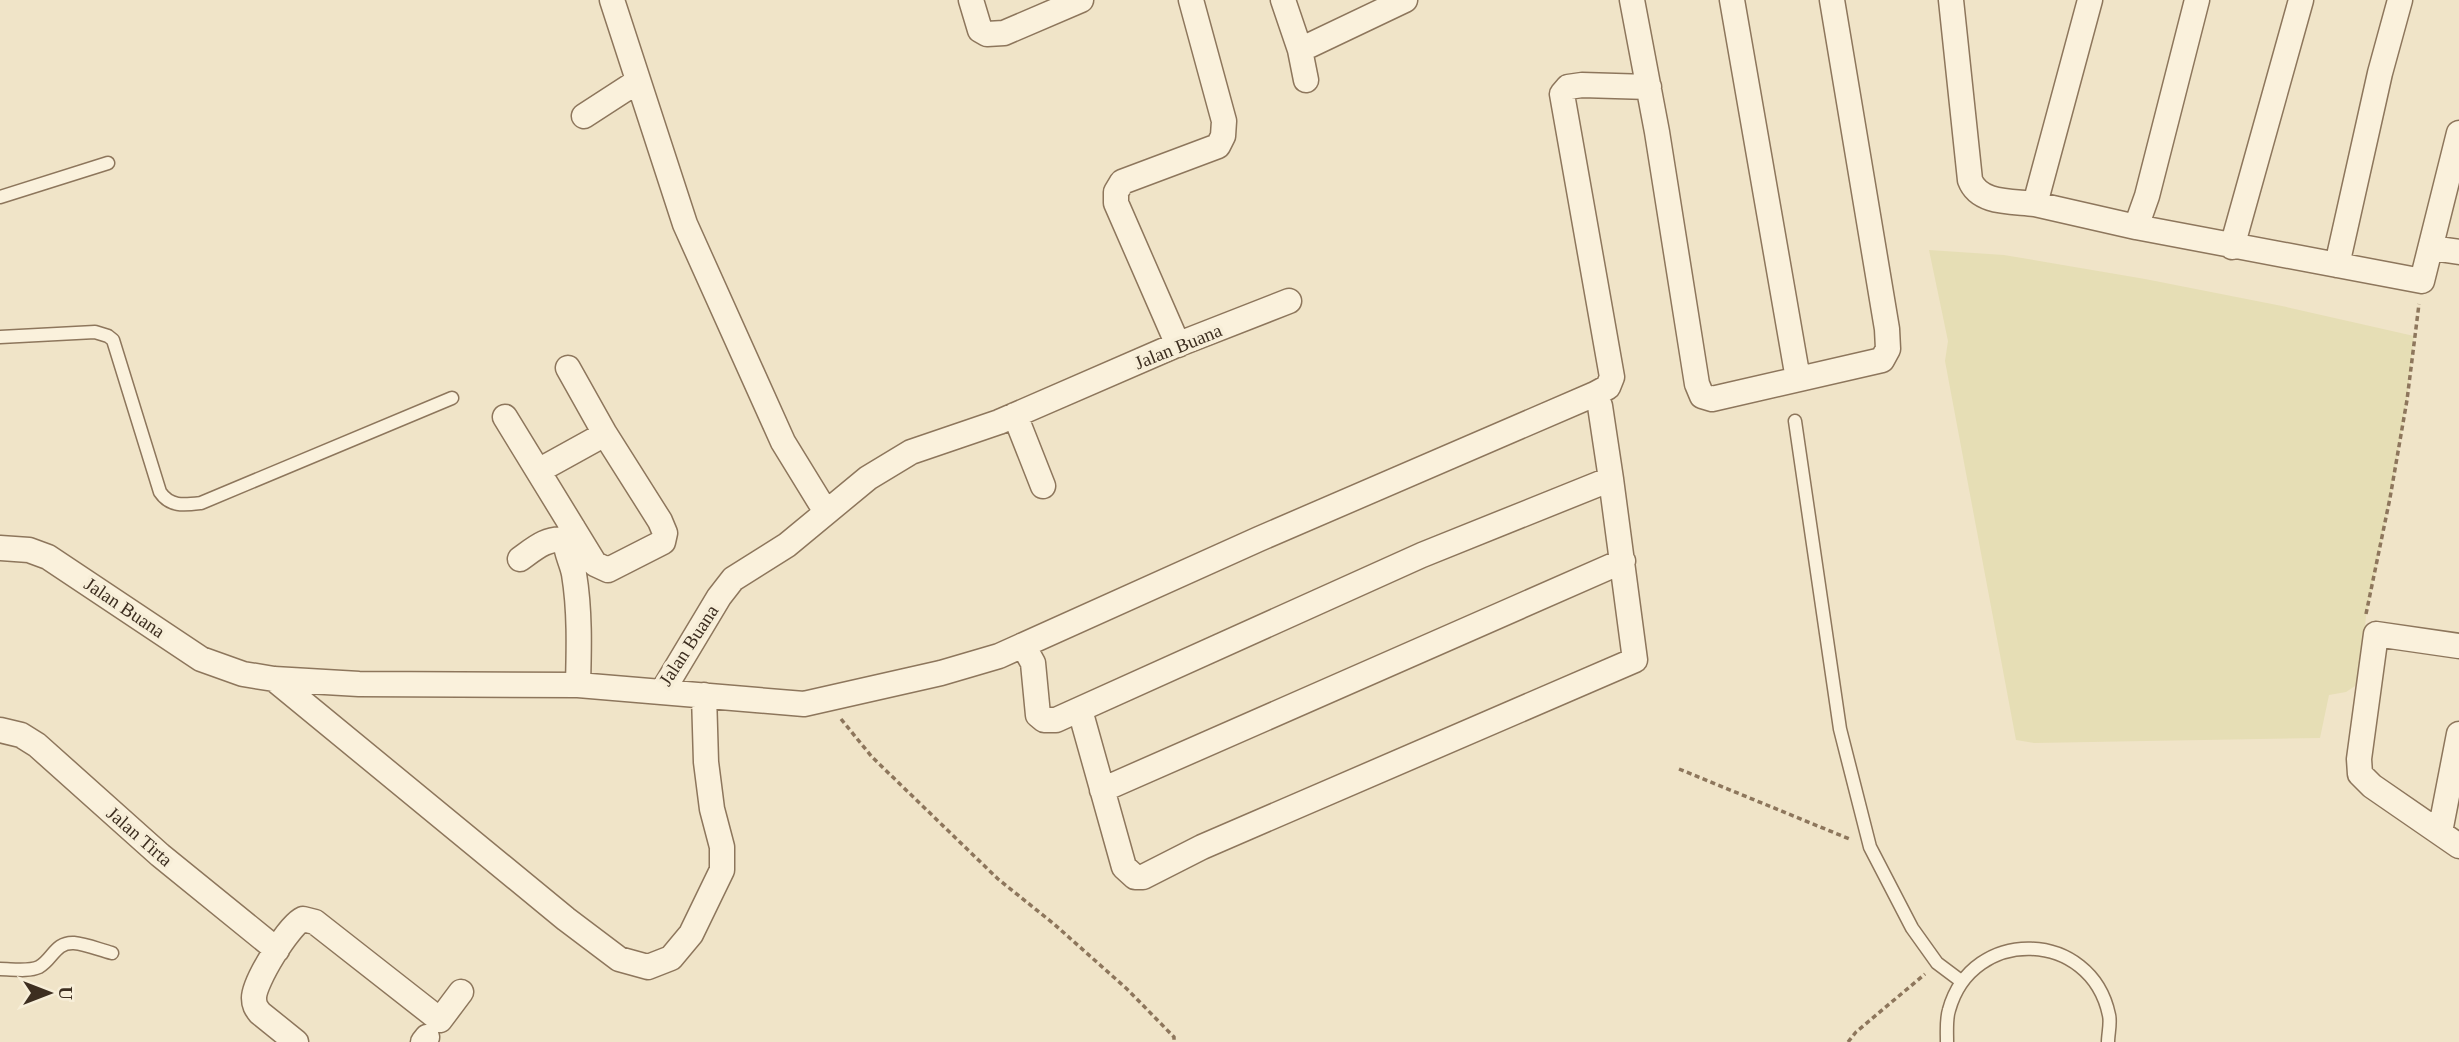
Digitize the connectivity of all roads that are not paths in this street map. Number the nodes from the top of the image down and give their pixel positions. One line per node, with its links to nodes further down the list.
1 (612, 0): 18 (street)
2 (971, 0): 15 (street)
3 (1081, 0): 15 (street)
4 (1191, 0): 32 (street)
5 (1283, 0): 16 (street)
6 (1405, 0): 16 (street)
7 (1632, 0): 19 (street)
8 (1732, 0): 34 (street)
9 (1832, 0): 34 (street)
10 (1951, 0): 24 (street)
11 (2090, 0): 24 (street)
12 (2197, 0): 25 (street)
13 (2301, 0): 26 (street)
14 (2400, 0): 29 (street)
15 (1027, 11)
16 (1300, 50): 17 (street)
17 (1307, 80)
18 (638, 81): 20 (street); 44 (street)
19 (1648, 87): 34 (street); 35 (street)
20 (584, 116)
21 (2457, 149): 27 (street)
22 (108, 163): 23 (lane)
23 (0, 197)
24 (2035, 204): 25 (street)
25 (2136, 227): 26 (street)
26 (2232, 247): 29 (street)
27 (2432, 248): 28 (street); 29 (street)
28 (2459, 252)
29 (2337, 265)
30 (1289, 301): 32 (street, Jalan Buana)
31 (0, 337): 36 (lane)
32 (1178, 345): 37 (street, Jalan Buana)
33 (568, 368): 40 (street)
34 (1798, 379)
35 (1595, 394): 42 (street); 49 (street)
36 (452, 398)
37 (1015, 415): 43 (street); 44 (street, Jalan Buana)
38 (505, 417): 41 (street)
39 (1796, 421): 63 (lane)
40 (605, 434): 41 (street); 45 (street)
41 (538, 471): 45 (street)
42 (1611, 479): 48 (street); 55 (street)
43 (1043, 486)
44 (826, 512): 53 (street, Jalan Buana)
45 (569, 534): 47 (street); 52 (street)
46 (0, 548): 51 (street, Jalan Buana)
47 (520, 559)
48 (1623, 561): 58 (street); 58 (street)
49 (1023, 645): 54 (street); 55 (street)
50 (2459, 646): 59 (street)
51 (274, 679): 52 (street, Jalan Buana); 54 (street)
52 (578, 685): 53 (street, Jalan Buana)
53 (662, 692): 54 (street)
54 (704, 695)
55 (1080, 710): 58 (street)
56 (0, 730): 60 (street, Jalan Tirta)
57 (2459, 734): 59 (street)
58 (1102, 790)
59 (2449, 839)
60 (277, 950): 64 (street); 65 (street)
61 (112, 953): 62 (lane)
62 (0, 969)
63 (1961, 981): 66 (lane); 67 (lane)
64 (461, 992)
65 (296, 1042)
66 (1947, 1042)
67 (2108, 1042)

